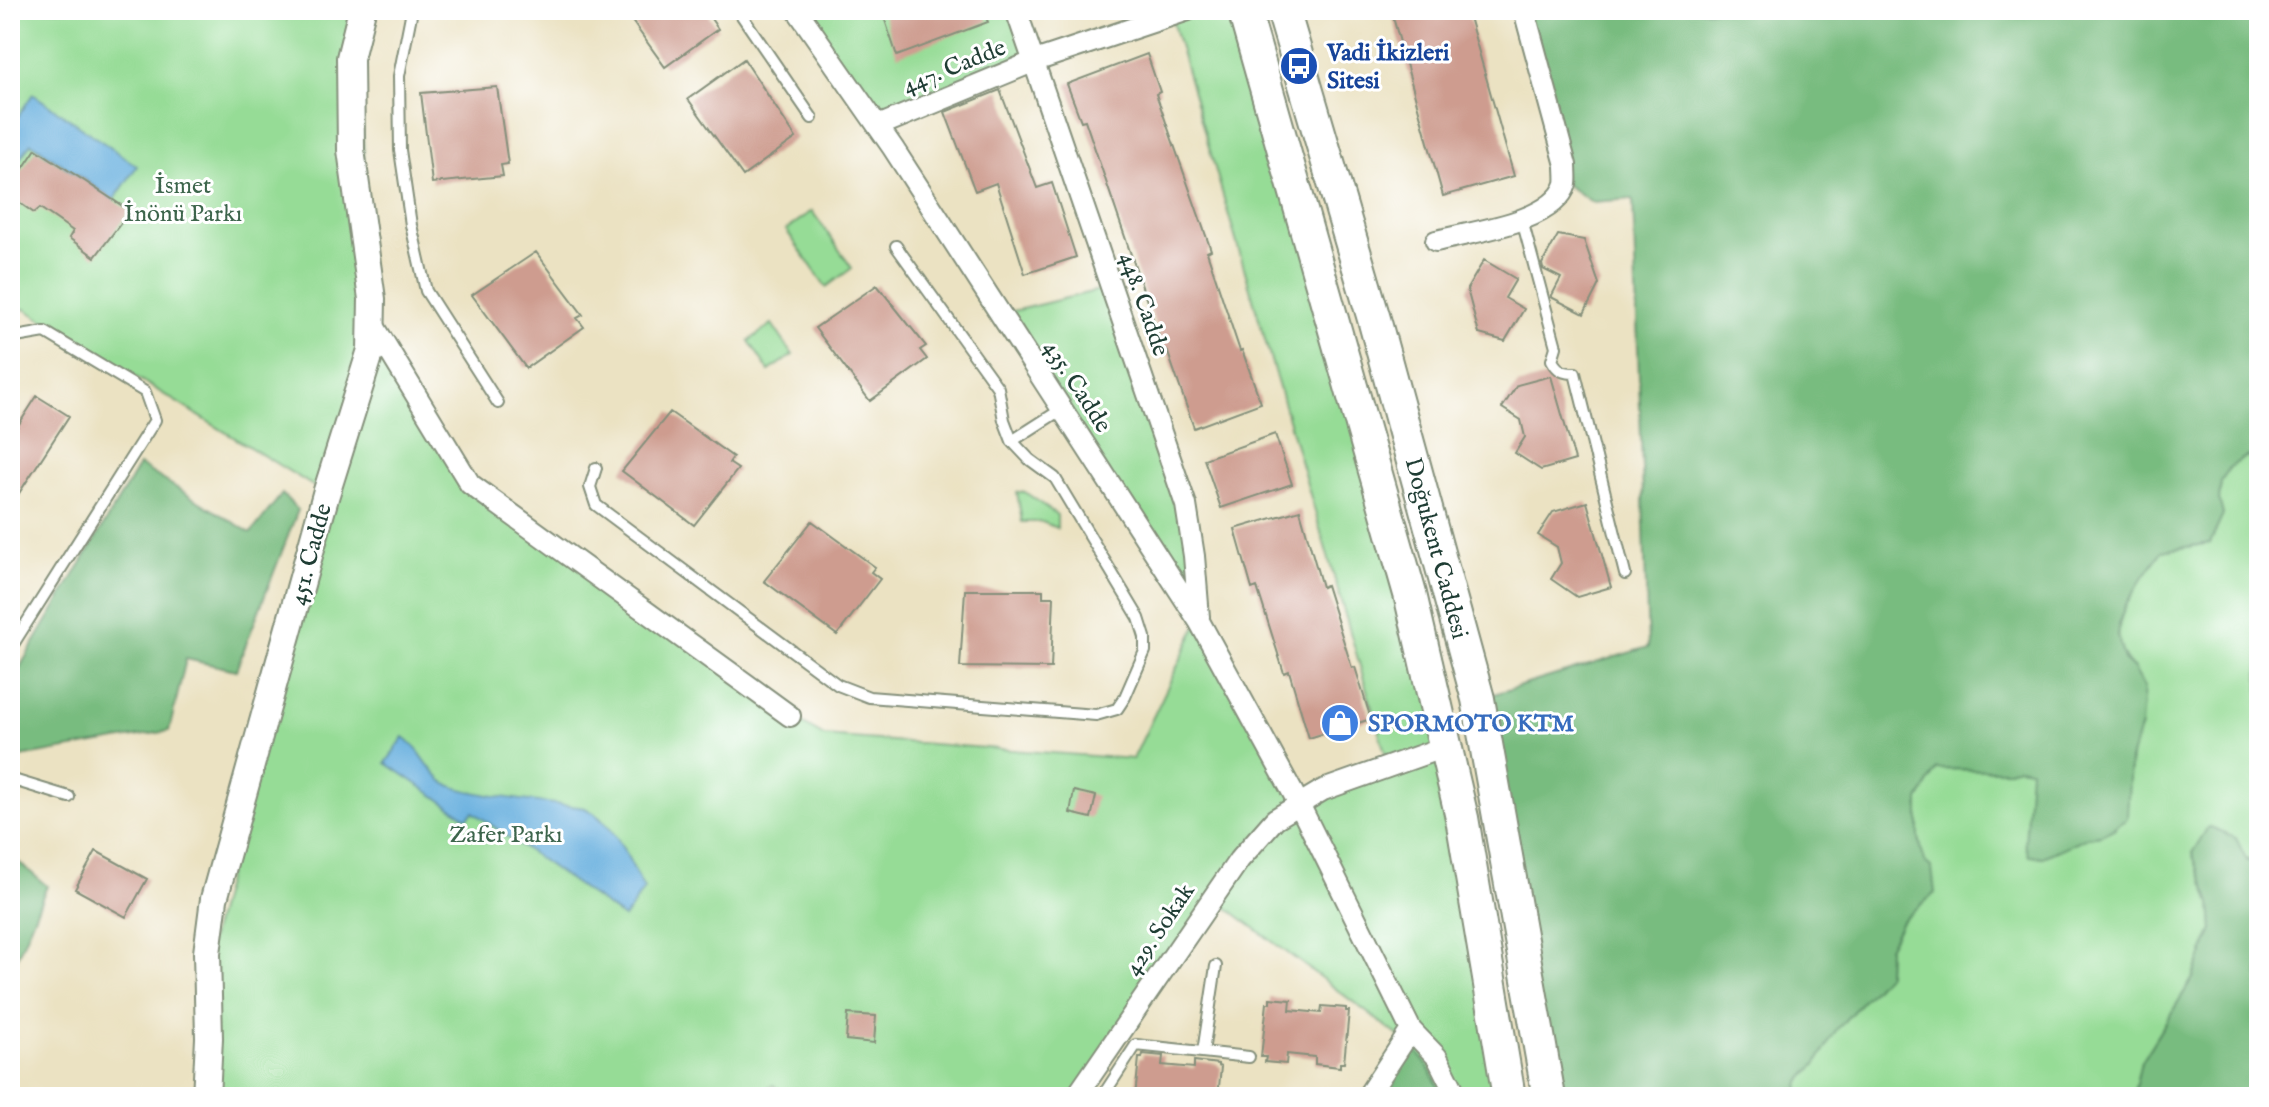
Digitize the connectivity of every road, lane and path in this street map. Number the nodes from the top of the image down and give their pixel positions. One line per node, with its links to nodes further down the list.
1 (362, 10): 16 (street, 451. Cadde)
2 (412, 10): 18 (lane)
3 (738, 10): 11 (lane)
4 (797, 10): 12 (street, 435. Cadde)
5 (1016, 10): 10 (street, 448. Cadde)
6 (1188, 10): 10 (street, 447. Cadde)
7 (1244, 10): 26 (main road, Doğukent Caddesi)
8 (1283, 10): 40 (main road, Doğukent Caddesi)
9 (1524, 10): 13 (street)
10 (1035, 61): 12 (street, 447. Cadde); 23 (street, 448. Cadde)
11 (812, 118)
12 (878, 126): 19 (street, 435. Cadde)
13 (1522, 220): 14 (street); 22 (lane)
14 (1436, 241)
15 (896, 246): 20 (lane)
16 (371, 321): 25 (street); 34 (street, 451. Cadde)
17 (10, 338): 24 (lane)
18 (498, 403)
19 (1062, 409): 20 (lane); 23 (street, 435. Cadde)
20 (1012, 441): 21 (lane)
21 (596, 468)
22 (1625, 574)
23 (1199, 621): 29 (street, 435. Cadde)
24 (10, 649)
25 (790, 716)
26 (1447, 746): 29 (street, 429. Sokak); 39 (main road, Doğukent Caddesi)
27 (10, 779): 28 (lane)
28 (69, 797)
29 (1298, 802): 31 (street, 435. Cadde); 35 (street, 429. Sokak)
30 (1216, 966): 32 (lane)
31 (1411, 1030): 37 (street); 38 (street, 435. Cadde)
32 (1203, 1052): 33 (lane); 36 (lane)
33 (1249, 1057)
34 (206, 1097)
35 (1076, 1097)
36 (1102, 1097)
37 (1367, 1097)
38 (1457, 1097)
39 (1509, 1097)
40 (1549, 1097)

